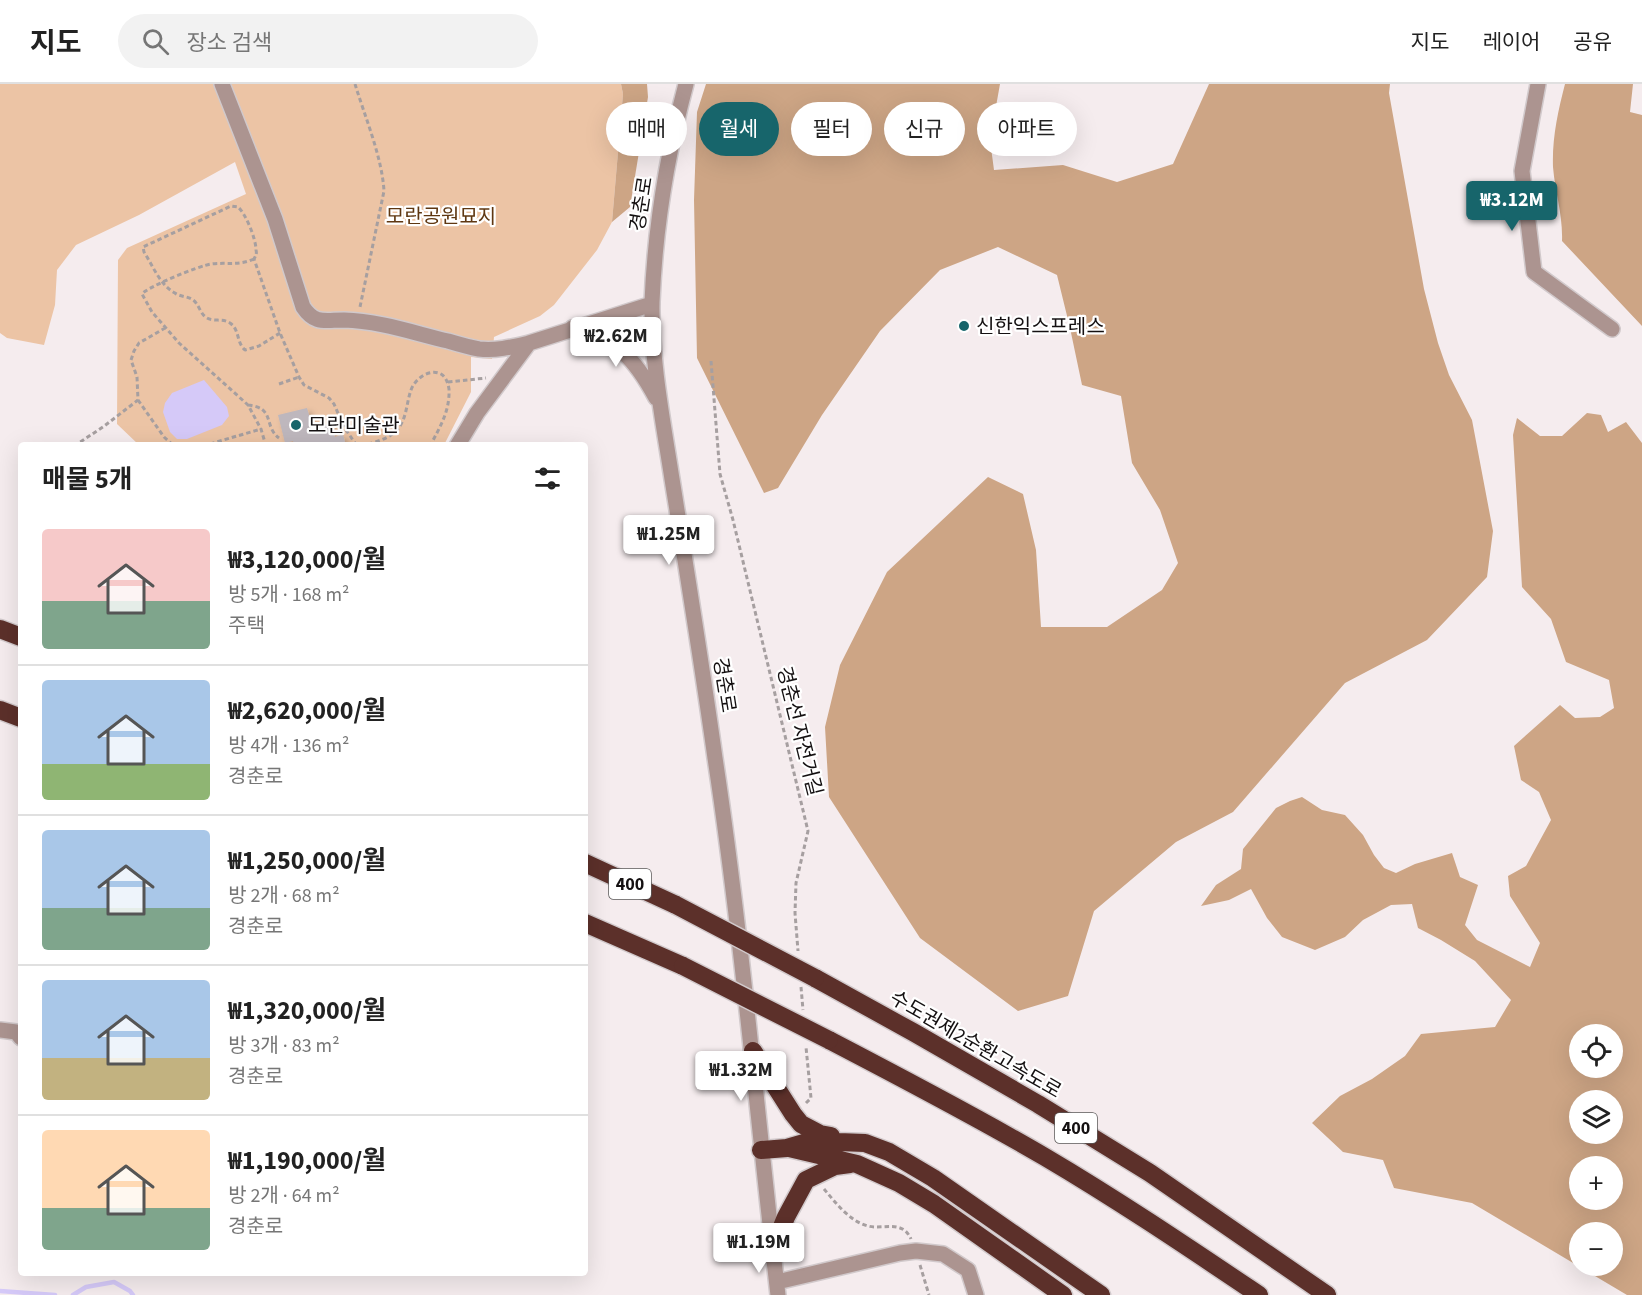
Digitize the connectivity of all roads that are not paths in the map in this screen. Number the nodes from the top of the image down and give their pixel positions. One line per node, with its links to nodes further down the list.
1 (222, 84): 7 (street)
2 (686, 84): 4 (street, 경춘로)
3 (1538, 84): 6 (street)
4 (652, 304): 5 (street); 8 (street, 경춘로)
5 (572, 328): 7 (street); 8 (street)
6 (1612, 329)
7 (529, 343): 9 (street)
8 (661, 406): 18 (street, 경춘로)
9 (459, 442)
10 (0, 629): 11 (highway)
11 (18, 637)
12 (0, 710): 13 (highway)
13 (18, 717)
14 (588, 864): 31 (highway, 수도권제2순환고속도로 / 400, bridge)
15 (588, 924): 23 (highway, 400, bridge)
16 (0, 1030): 17 (street)
17 (18, 1034)
18 (753, 1051): 19 (highway); 21 (street, 경춘로)
19 (865, 1143): 20 (highway); 28 (highway)
20 (787, 1148): 21 (highway); 22 (highway)
21 (761, 1150): 24 (street, 경춘로)
22 (857, 1164): 24 (highway); 27 (highway)
23 (1178, 1241): 29 (highway); 30 (highway, 400)
24 (773, 1249): 25 (street, 경춘로)
25 (778, 1289): 26 (street)
26 (976, 1295)
27 (1063, 1295)
28 (1101, 1295)
29 (1240, 1295)
30 (1259, 1295)
31 (1329, 1295)

